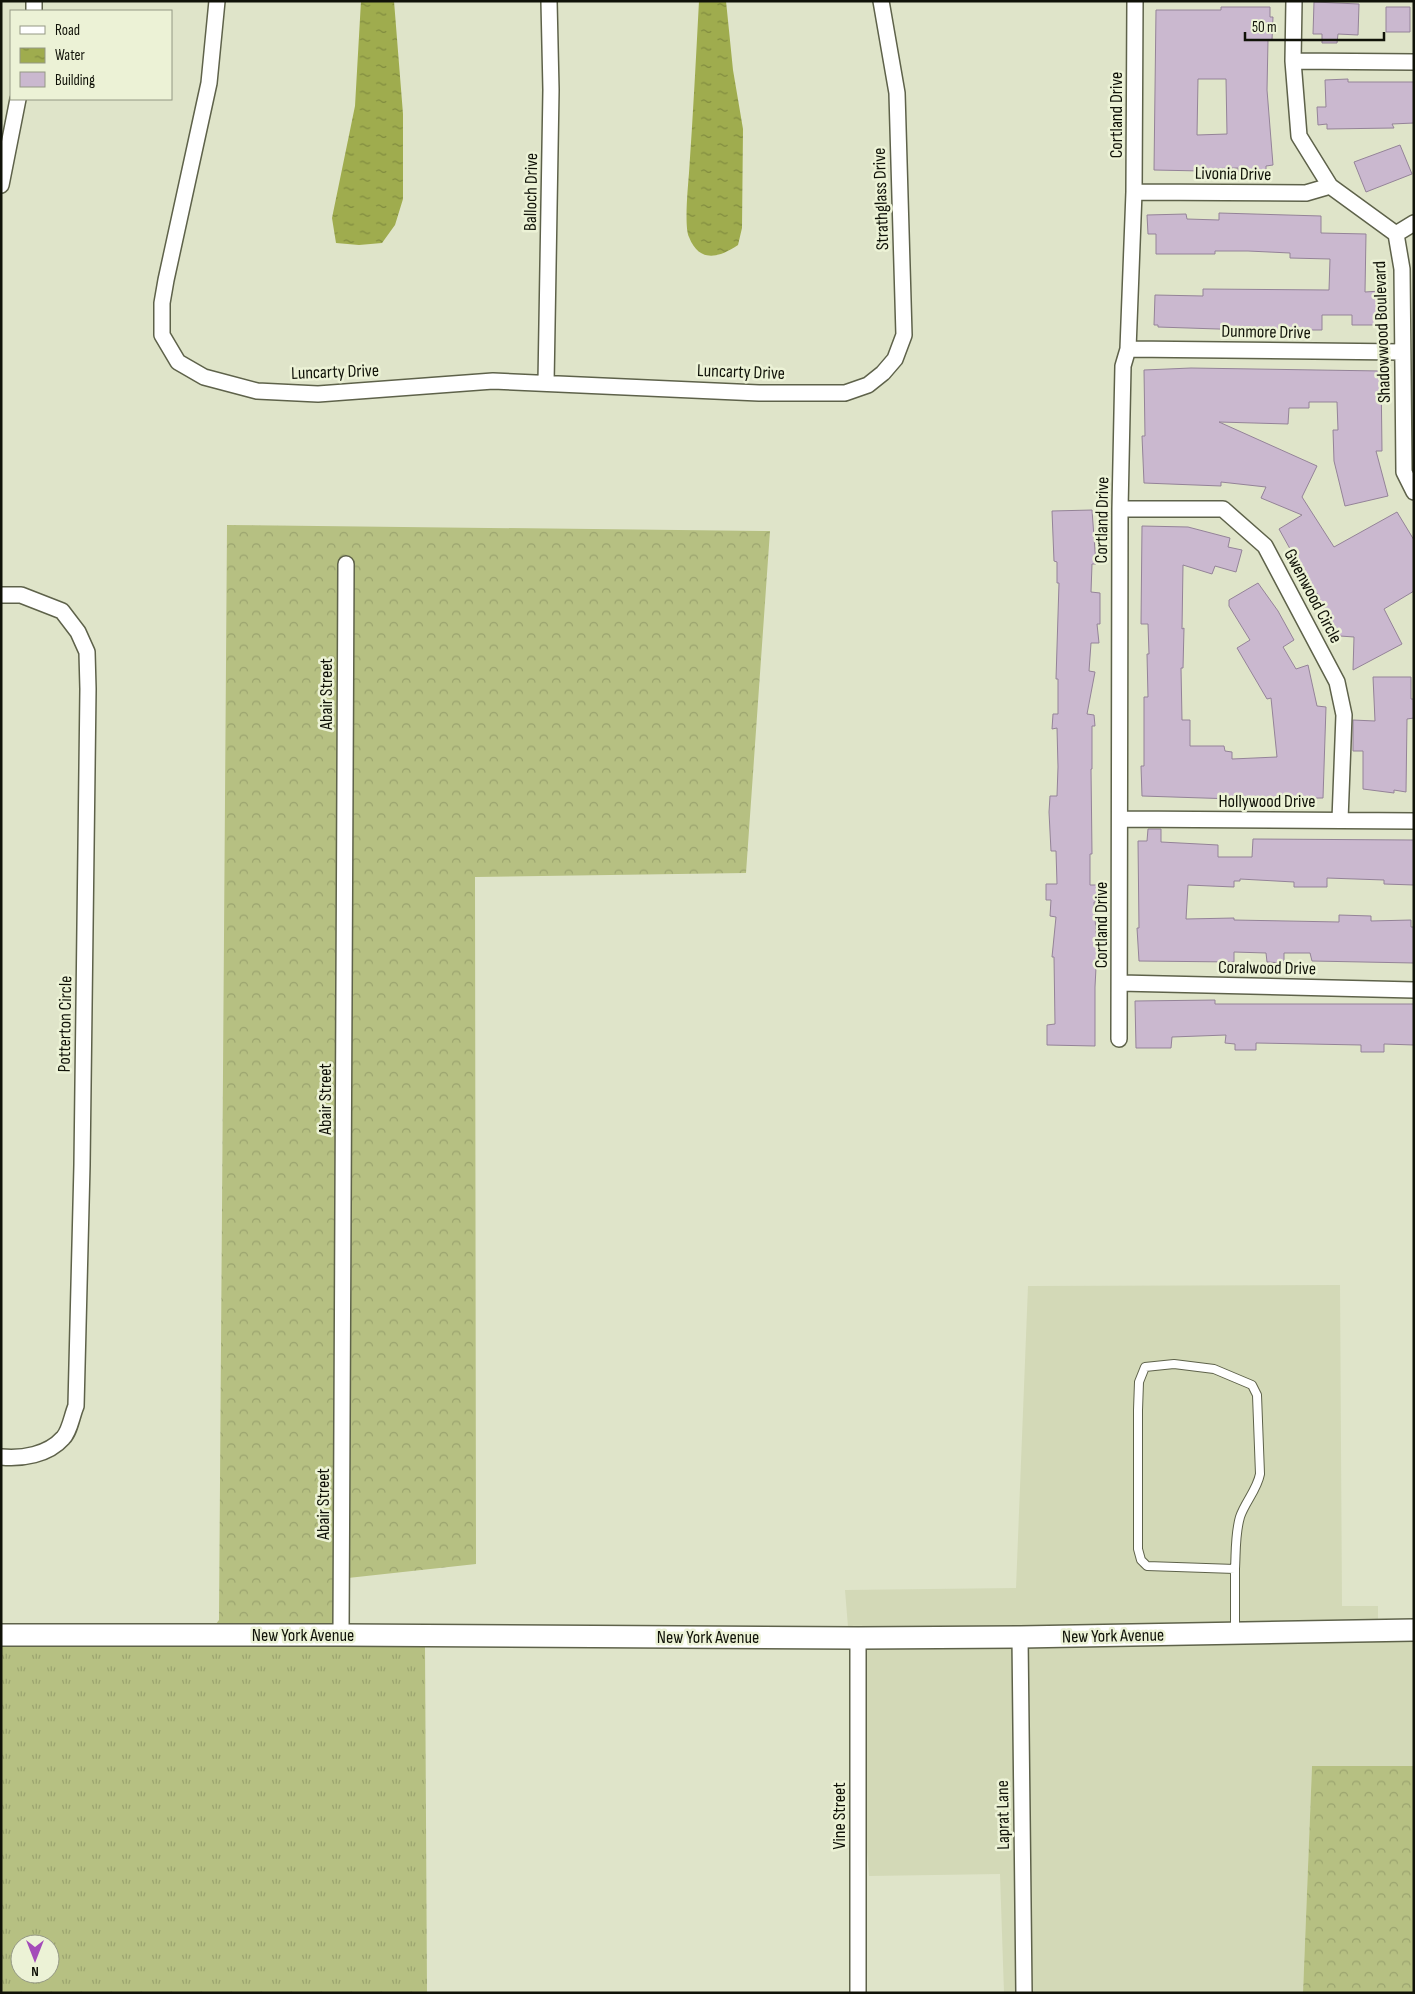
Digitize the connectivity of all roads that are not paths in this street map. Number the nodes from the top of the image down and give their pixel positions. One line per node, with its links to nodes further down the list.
1 (217, 1): 16 (street, Luncarty Drive)
2 (549, 1): 16 (street, Balloch Drive)
3 (881, 1): 17 (street, Strathglass Drive)
4 (1135, 1): 11 (street, Cortland Drive)
5 (1294, 1): 6 (street)
6 (1293, 61): 7 (street); 10 (street)
7 (1414, 62)
8 (18, 100): 9 (street)
9 (1, 185)
10 (1330, 186): 11 (street, Livonia Drive); 13 (street)
11 (1134, 192): 14 (street, Cortland Drive)
12 (1414, 224): 13 (street)
13 (1396, 234): 15 (street, Shadowwood Boulevard)
14 (1128, 349): 15 (street, Dunmore Drive); 19 (street, Cortland Drive)
15 (1402, 352): 18 (street, Shadowwood Boulevard)
16 (546, 383): 17 (street, Luncarty Drive)
17 (868, 384)
18 (1414, 492)
19 (1120, 509): 22 (street, Cortland Drive); 23 (street, Gwenwood Circle)
20 (346, 564): 31 (street, Abair Street)
21 (1, 595): 28 (street, Potterton Circle)
22 (1120, 819): 23 (street, Hollywood Drive); 25 (street, Cortland Drive)
23 (1340, 820): 24 (street, Hollywood Drive)
24 (1414, 821)
25 (1120, 983): 26 (street, Coralwood Drive); 27 (street, Cortland Drive)
26 (1414, 990)
27 (1119, 1039)
28 (1, 1458)
29 (1235, 1569): 29 (lane); 32 (lane)
30 (1414, 1630): 32 (street, New York Avenue)
31 (341, 1634): 33 (street, New York Avenue); 35 (street, New York Avenue)
32 (1235, 1634): 34 (street, New York Avenue)
33 (1, 1635)
34 (1020, 1637): 35 (street, New York Avenue); 37 (street, Laprat Lane)
35 (858, 1638): 36 (street, Vine Street)
36 (858, 1993)
37 (1024, 1993)

